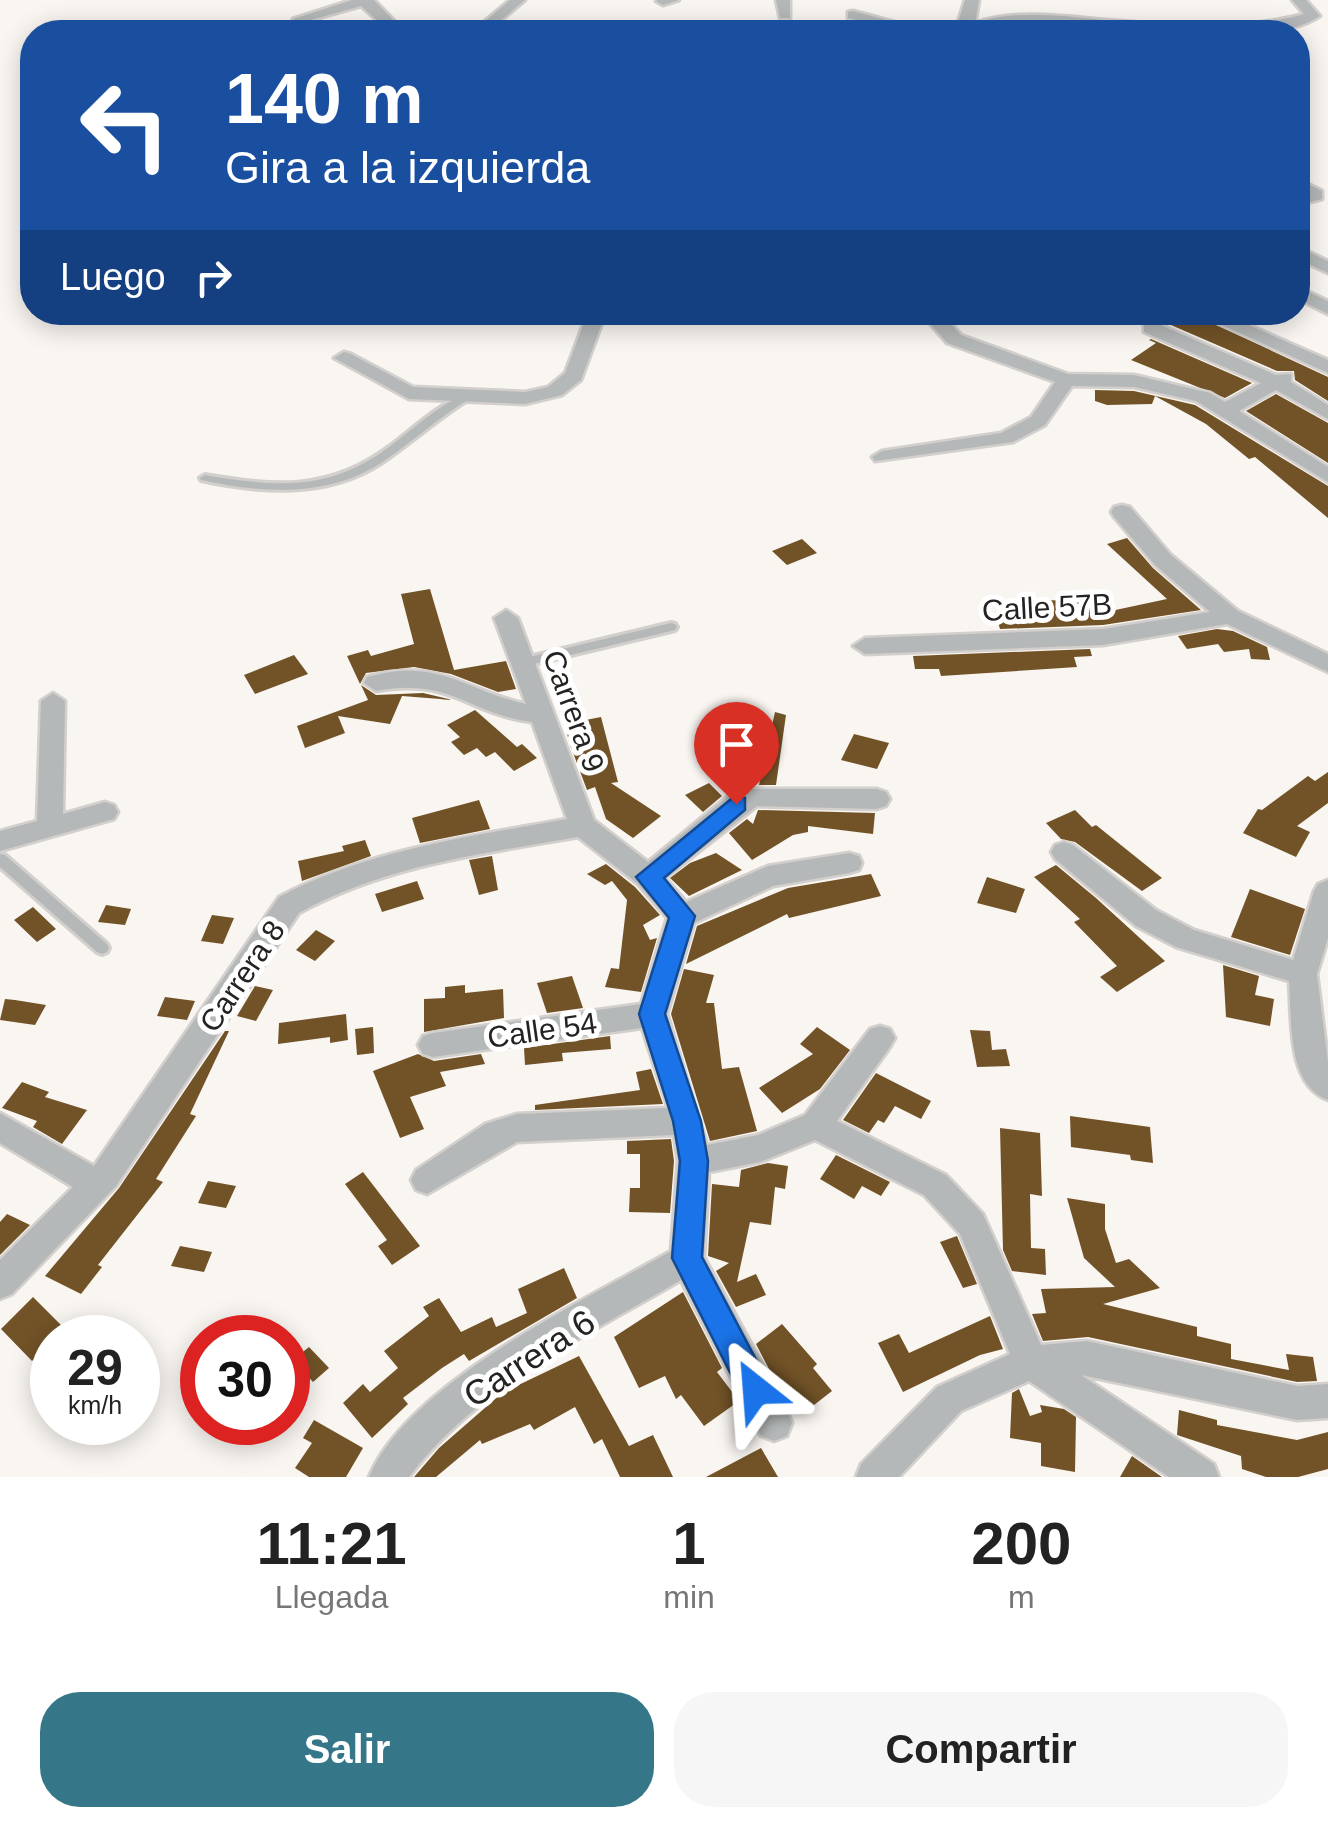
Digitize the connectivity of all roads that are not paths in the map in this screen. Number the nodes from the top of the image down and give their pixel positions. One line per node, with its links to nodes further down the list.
1 (364, 0): 7 (street); 8 (street)
2 (518, 0): 9 (street)
3 (672, 0): 5 (street)
4 (1300, 0): 13 (street)
5 (663, 1)
6 (854, 15): 10 (street)
7 (300, 19)
8 (385, 20)
9 (494, 20)
10 (872, 20)
11 (1009, 20): 12 (street)
12 (1054, 20)
13 (1298, 20)
14 (592, 325): 22 (street)
15 (942, 325): 20 (street)
16 (1235, 325): 19 (street)
17 (1151, 328): 21 (street)
18 (344, 358): 22 (street)
19 (1324, 360): 21 (street)
20 (1066, 380): 23 (street); 25 (street)
21 (1276, 382): 23 (street); 24 (street)
22 (464, 397): 27 (lane)
23 (1227, 409): 26 (street)
24 (1328, 413)
25 (882, 457)
26 (1328, 476)
27 (204, 478)
28 (1122, 512): 29 (street)
29 (1230, 616): 32 (street, Calle 57B); 34 (street)
30 (506, 618): 33 (street, Carrera 9)
31 (671, 626): 33 (lane)
32 (866, 646)
33 (522, 663): 37 (street, Carrera 9)
34 (1328, 664)
35 (376, 682): 37 (street)
36 (53, 701): 41 (street)
37 (539, 714): 40 (street, Carrera 9)
38 (877, 799): 46 (street)
39 (104, 812): 41 (street)
40 (583, 826): 46 (street); 60 (street, Carrera 8)
41 (50, 827): 42 (street)
42 (0, 841)
43 (1064, 852): 50 (street)
44 (0, 859): 49 (lane)
45 (849, 862): 48 (street)
46 (648, 877): 48 (street)
47 (1328, 890): 50 (street)
48 (682, 916): 51 (street)
49 (102, 948)
50 (1303, 974): 54 (street)
51 (652, 1014): 53 (street, Calle 54); 55 (street)
52 (880, 1038): 56 (street)
53 (433, 1045)
54 (1328, 1087)
55 (687, 1121): 58 (street); 59 (street)
56 (816, 1124): 58 (street); 63 (street)
57 (0, 1126): 60 (street)
58 (694, 1161): 61 (street)
59 (427, 1180)
60 (97, 1184): 62 (street, Carrera 8)
61 (687, 1258): 65 (street); 66 (street, Carrera 6)
62 (0, 1283)
63 (1032, 1362): 64 (street); 67 (street); 68 (street)
64 (1328, 1401)
65 (774, 1424)
66 (388, 1477)
67 (874, 1477)
68 (1201, 1477)

